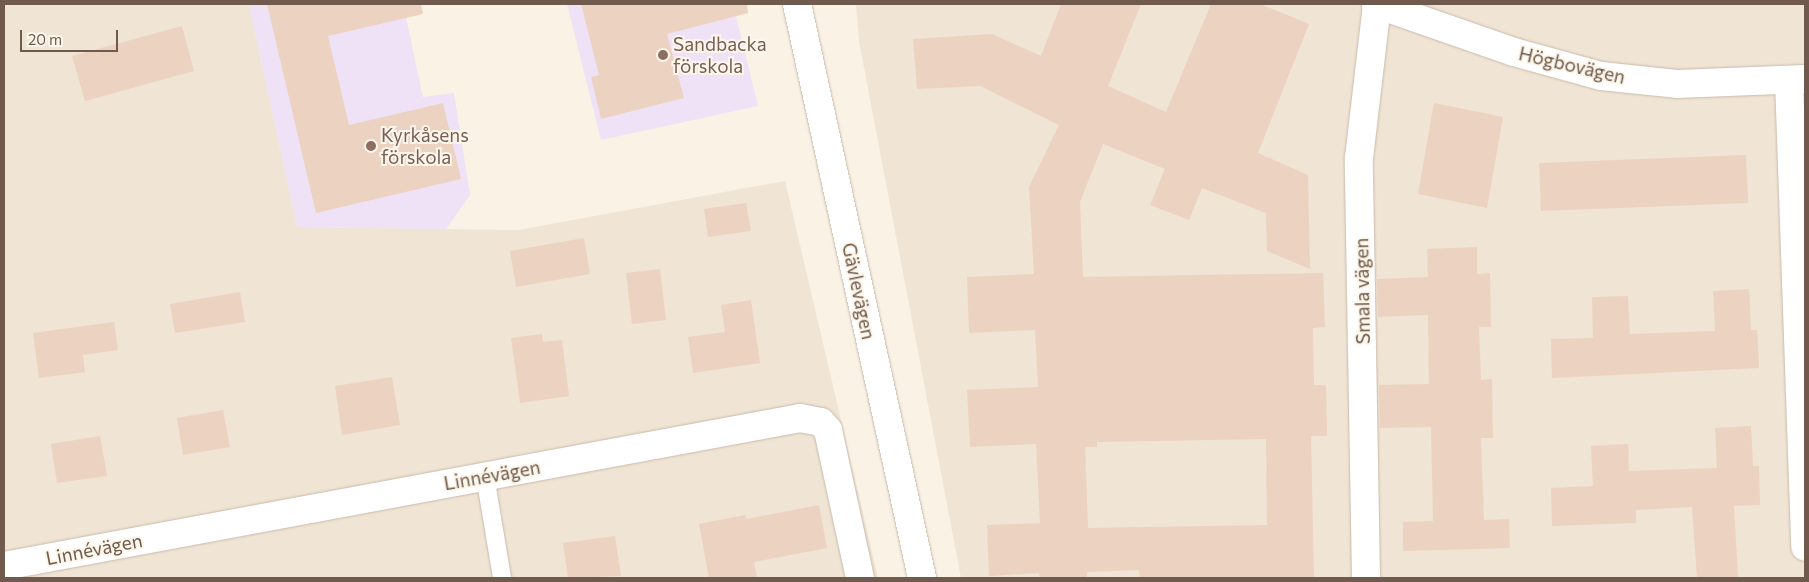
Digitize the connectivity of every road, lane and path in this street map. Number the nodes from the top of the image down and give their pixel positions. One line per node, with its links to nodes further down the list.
1 (797, 4): 9 (street, Gävlevägen)
2 (1376, 4): 3 (street, Högbovägen); 10 (street, Smala vägen)
3 (1797, 79): 5 (street)
4 (484, 476): 6 (street, Linnévägen); 7 (lane); 8 (street, Linnévägen)
5 (1805, 547)
6 (4, 566)
7 (502, 578)
8 (860, 578)
9 (922, 578)
10 (1366, 578)

